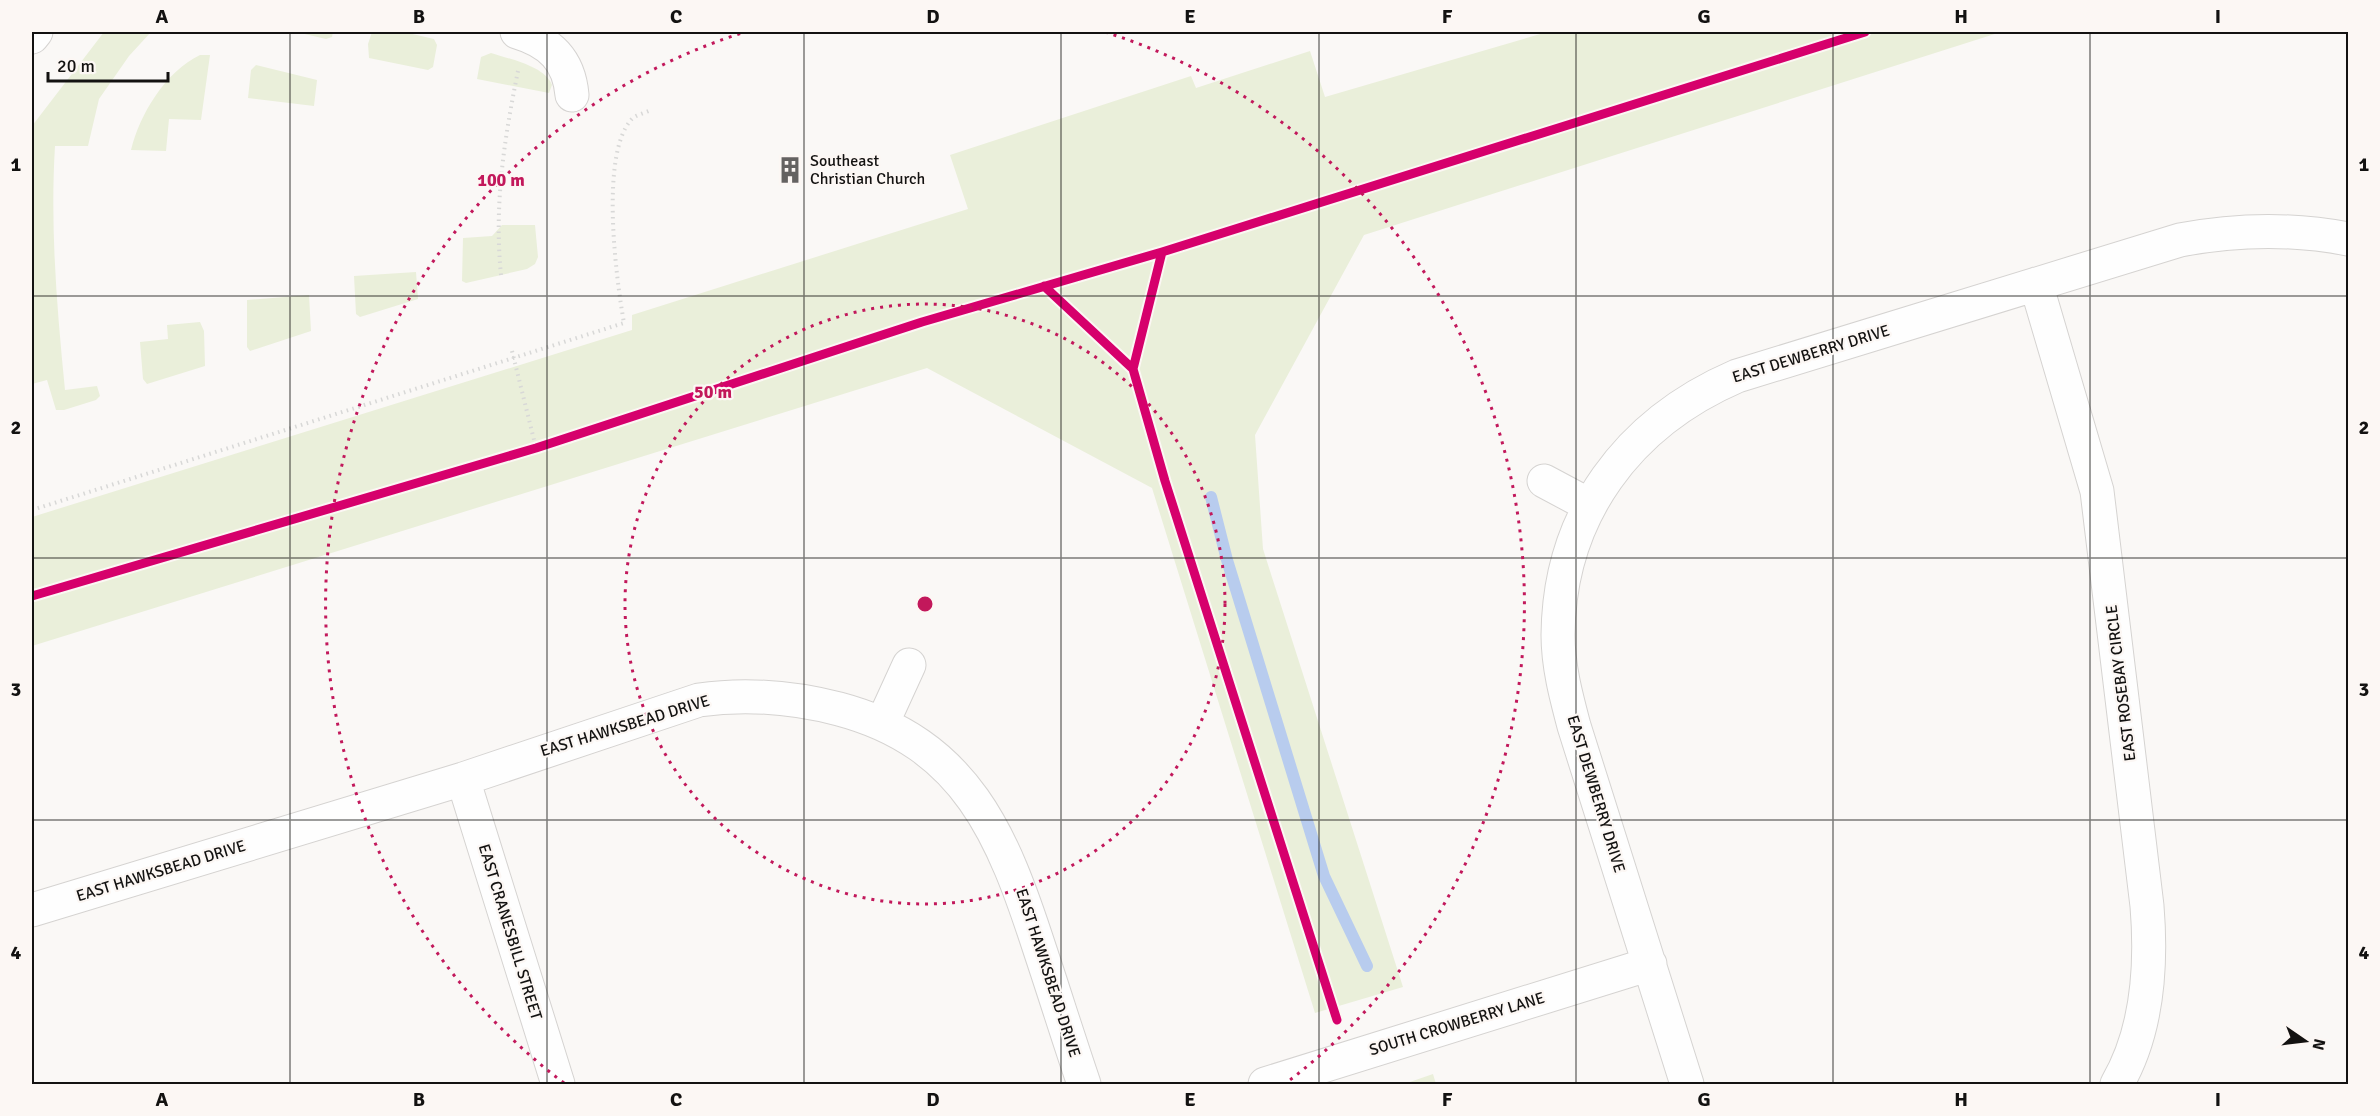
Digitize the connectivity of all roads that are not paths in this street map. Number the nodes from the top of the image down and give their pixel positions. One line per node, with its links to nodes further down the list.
1 (36, 32): 3 (street)
2 (517, 32): 4 (street)
3 (32, 37)
4 (572, 95)
5 (2349, 239): 6 (street, EAST DEWBERRY DRIVE)
6 (2036, 284): 8 (street, EAST DEWBERRY DRIVE); 18 (street, EAST ROSEBAY CIRCLE)
7 (1544, 481): 8 (street)
8 (1590, 505): 13 (street, EAST DEWBERRY DRIVE)
9 (909, 665): 10 (street)
10 (882, 724): 11 (street, EAST HAWKSBEAD DRIVE); 15 (street, EAST HAWKSBEAD DRIVE)
11 (462, 779): 12 (street, EAST HAWKSBEAD DRIVE); 14 (street, EAST CRANESBILL STREET)
12 (32, 910)
13 (1650, 964): 16 (street, SOUTH CROWBERRY LANE); 17 (street, EAST DEWBERRY DRIVE)
14 (558, 1084)
15 (1084, 1084)
16 (1265, 1084)
17 (1687, 1084)
18 (2117, 1084)

